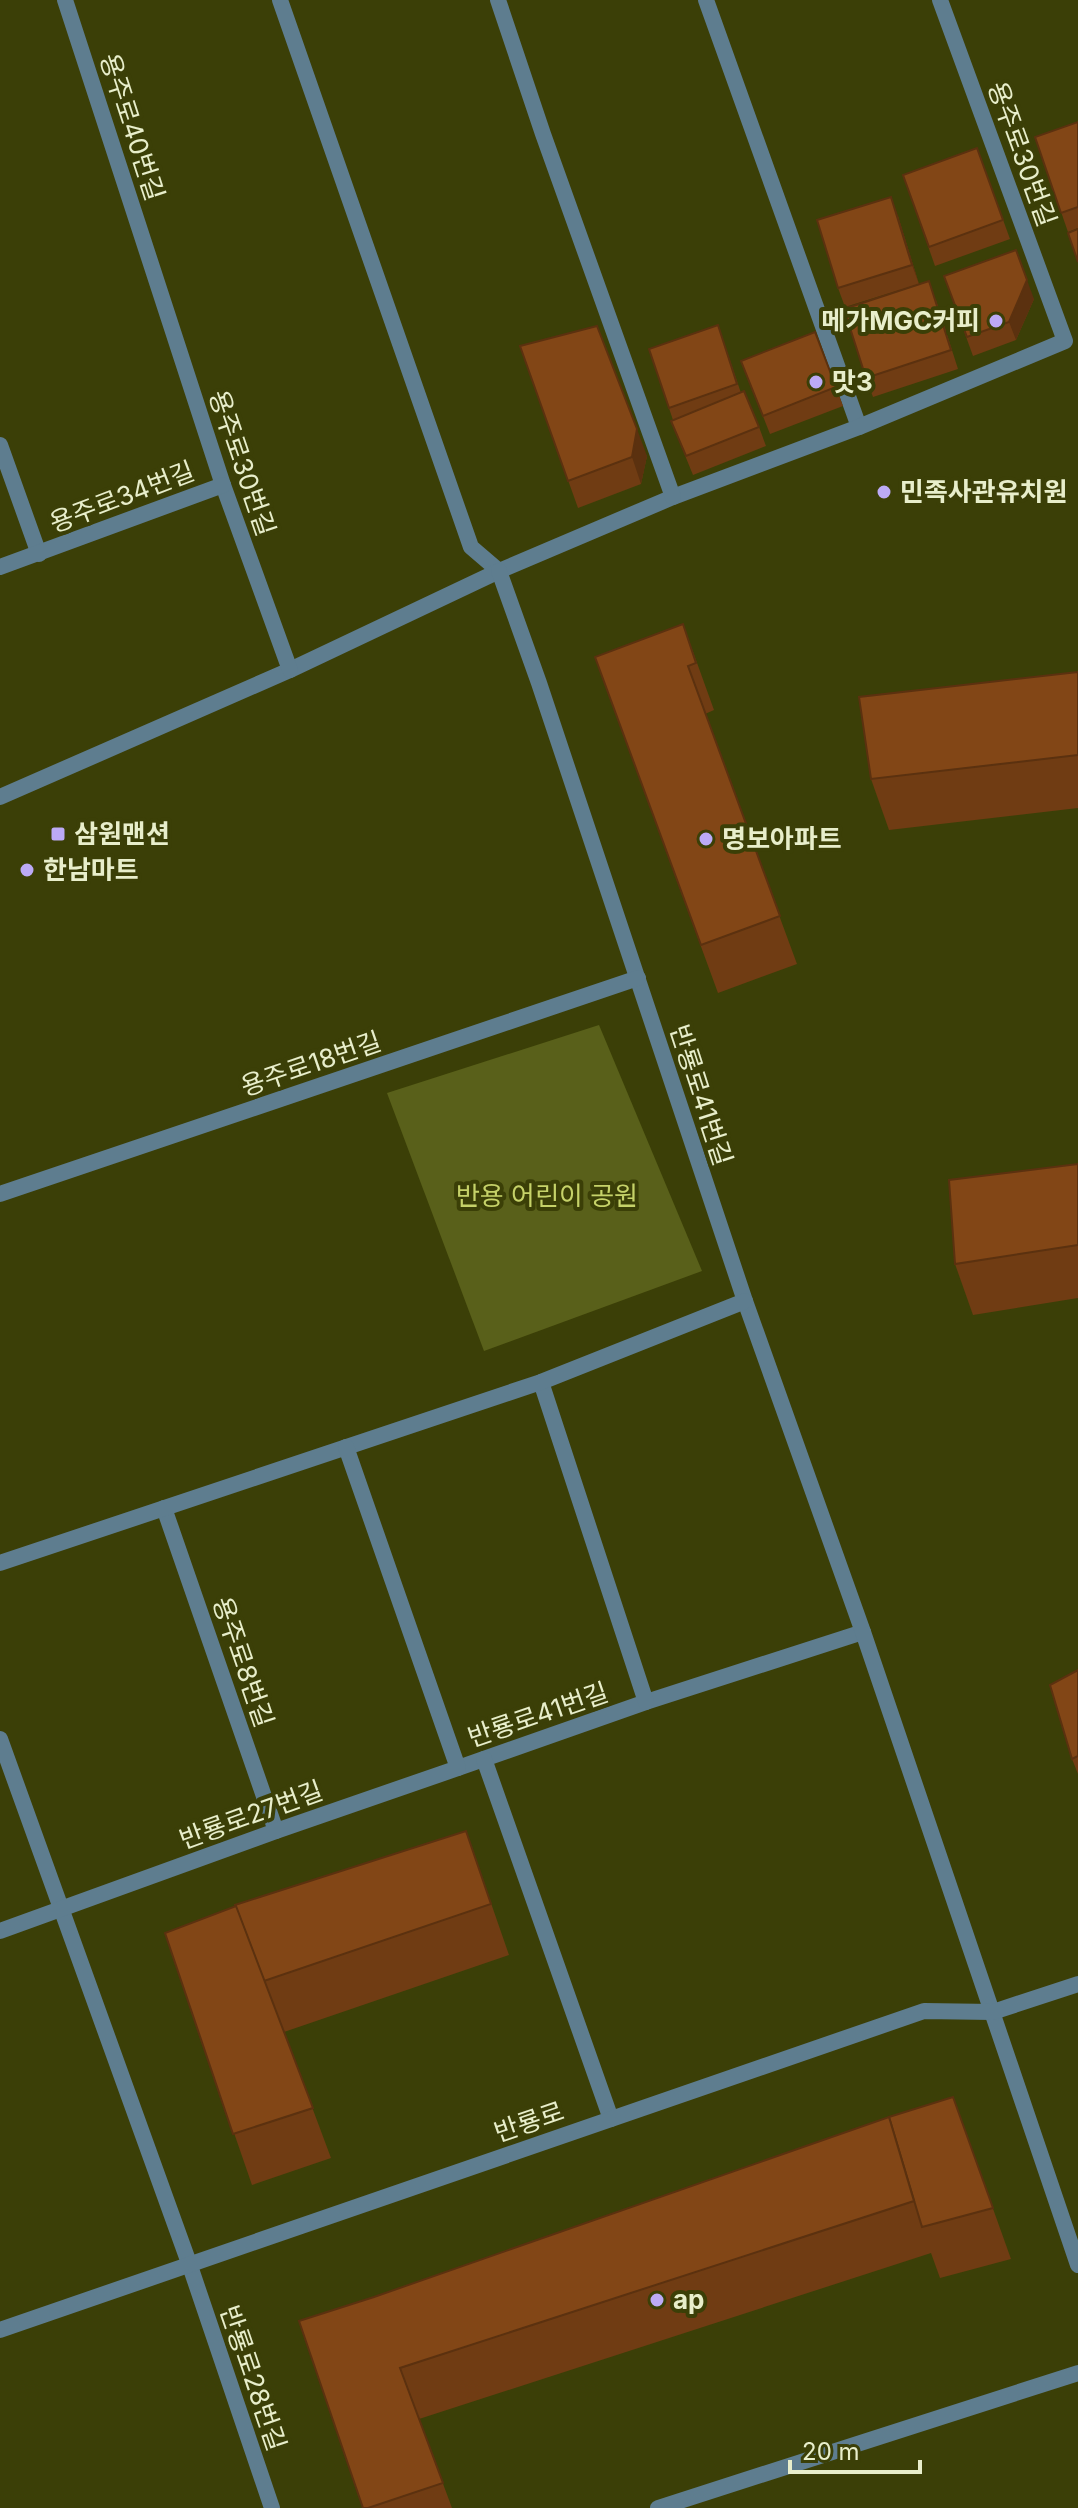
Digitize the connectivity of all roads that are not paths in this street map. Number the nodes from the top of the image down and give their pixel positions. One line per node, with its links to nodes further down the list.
1 (65, 0): 6 (street, 용주로40번길)
2 (280, 0): 13 (street)
3 (498, 0): 10 (street)
4 (706, 0): 7 (street)
5 (940, 0): 7 (street, 용주로30번길)
6 (153, 270): 9 (street, 용주로30번길)
7 (859, 427): 10 (street, 용주로30번길)
8 (0, 445): 11 (street, 용주로34번길)
9 (223, 485): 11 (street, 용주로34번길); 14 (street, 용주로30번길)
10 (673, 497): 13 (street, 용주로30번길)
11 (39, 554): 12 (street, 용주로34번길)
12 (0, 567)
13 (499, 571): 14 (street, 용주로30번길); 16 (street, 반룡로41번길)
14 (290, 670): 15 (street, 용주로30번길)
15 (0, 797)
16 (638, 978): 17 (street, 용주로18번길); 18 (street, 반룡로41번길)
17 (0, 1194)
18 (745, 1301): 19 (street); 23 (street, 반룡로41번길)
19 (541, 1382): 20 (street); 24 (street)
20 (346, 1447): 21 (street); 27 (street)
21 (164, 1508): 22 (street); 28 (street, 용주로8번길)
22 (0, 1563)
23 (863, 1632): 24 (street, 반룡로41번길); 32 (street, 반룡로41번길)
24 (646, 1702): 26 (street, 반룡로41번길)
25 (0, 1739): 29 (street)
26 (484, 1759): 27 (street, 반룡로41번길); 33 (street)
27 (458, 1768): 28 (street, 반룡로27번길)
28 (276, 1831): 29 (street, 반룡로27번길)
29 (62, 1910): 30 (street, 반룡로27번길); 34 (street)
30 (0, 1931)
31 (1078, 1984): 32 (street, 반룡로)
32 (993, 2012): 33 (street, 반룡로); 35 (street, 반룡로41번길)
33 (611, 2119): 34 (street, 반룡로)
34 (189, 2263): 36 (street, 반룡로); 38 (street, 반룡로28번길)
35 (1078, 2265)
36 (0, 2330)
37 (1078, 2373): 39 (street)
38 (272, 2508)
39 (658, 2508)

